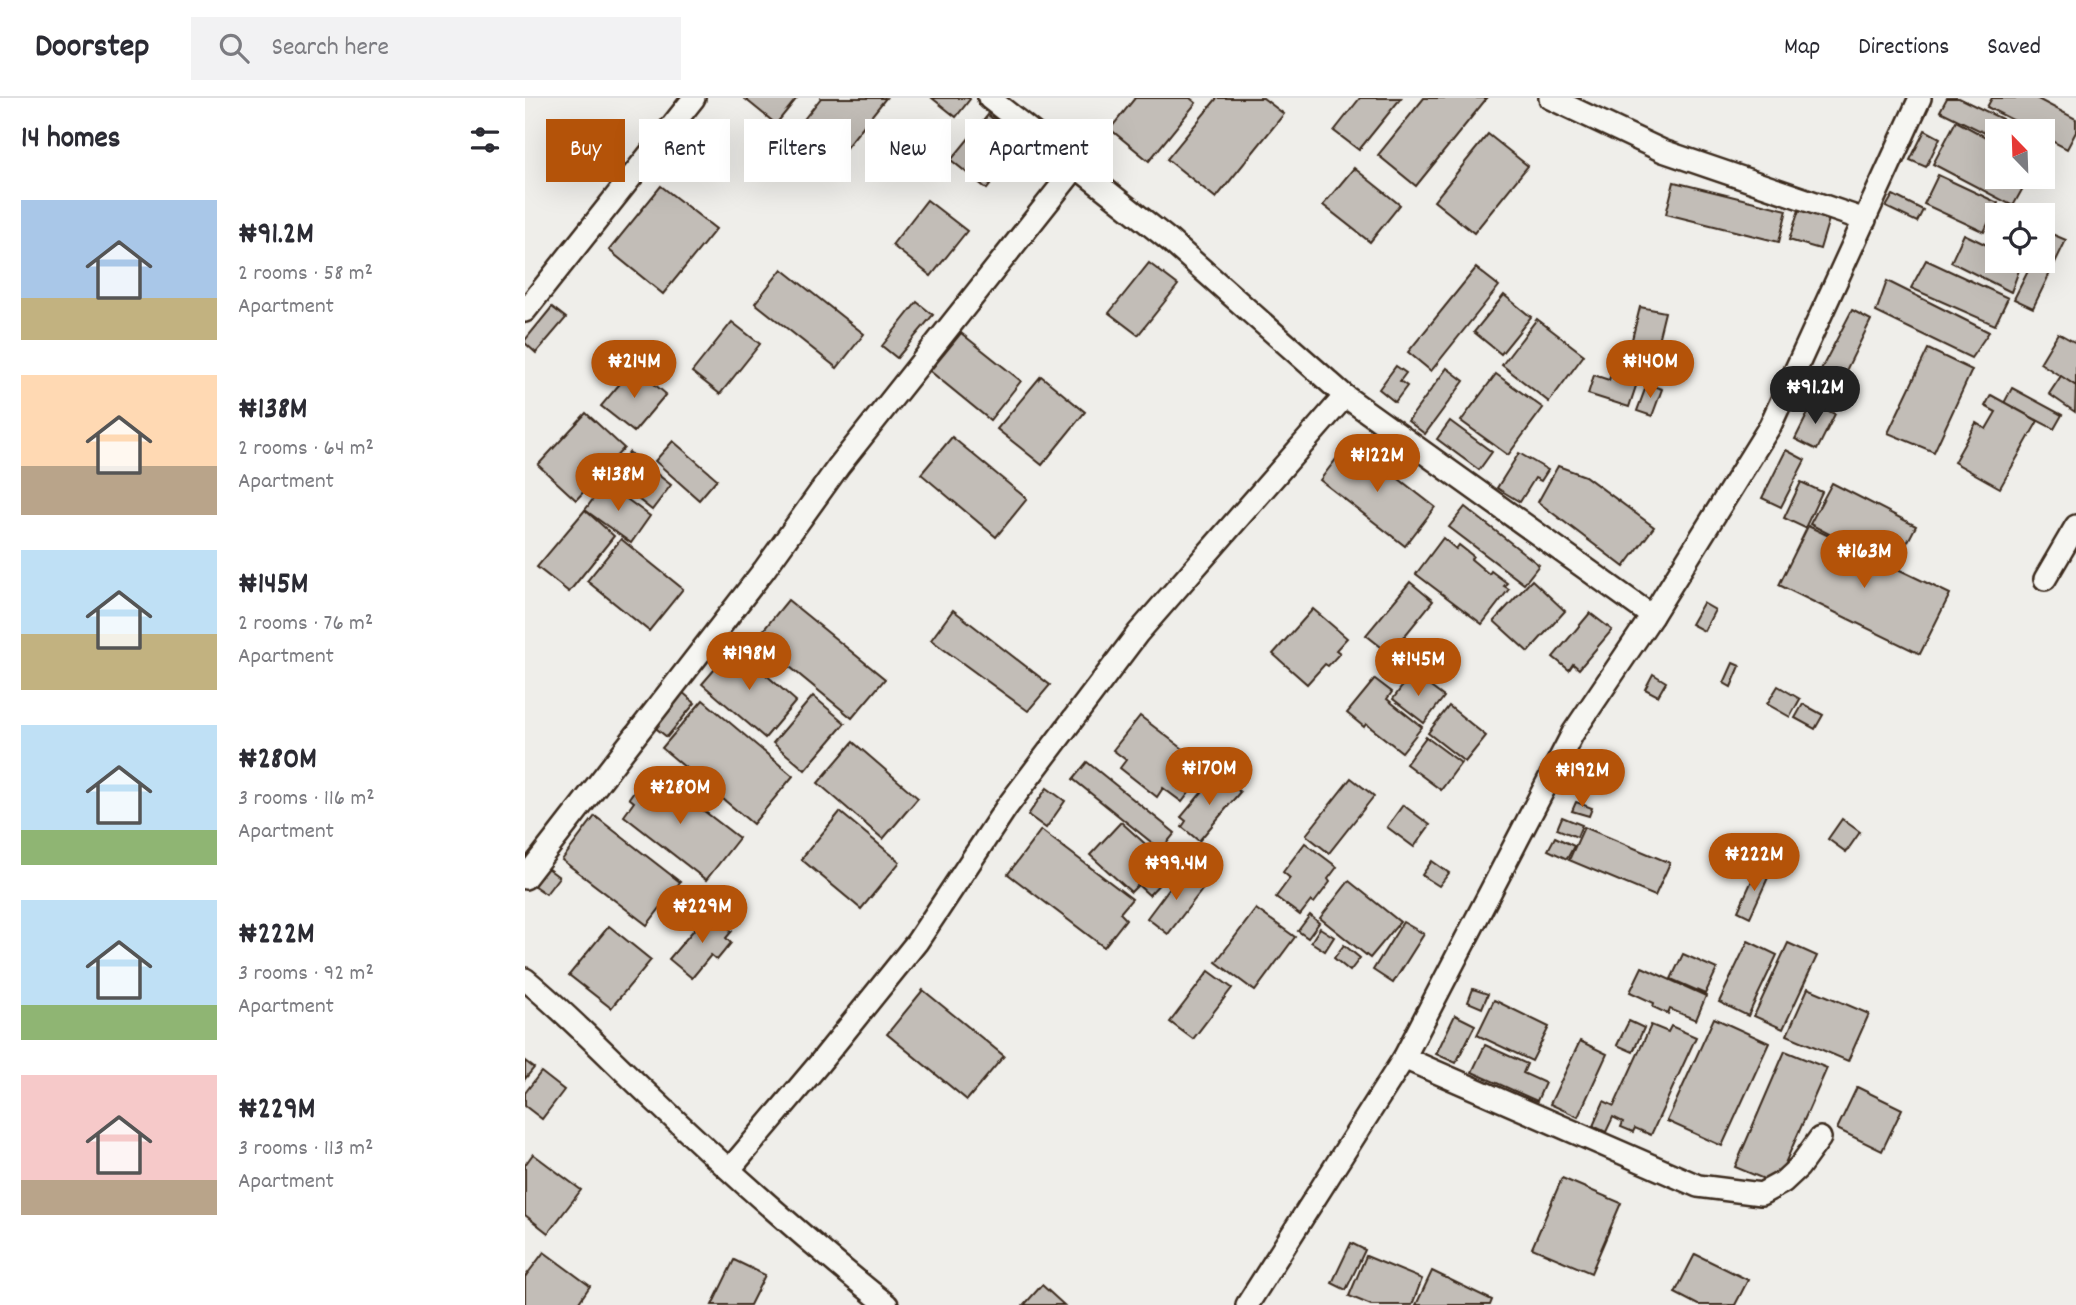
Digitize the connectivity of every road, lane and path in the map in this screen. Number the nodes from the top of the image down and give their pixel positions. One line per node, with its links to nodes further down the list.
1 (694, 98): 9 (street)
2 (989, 98): 5 (street)
3 (1550, 98): 8 (street)
4 (1920, 98): 8 (street)
5 (1015, 119)
6 (1064, 182): 14 (street)
7 (1095, 182): 10 (street)
8 (1865, 220): 13 (street)
9 (525, 311)
10 (1345, 396): 13 (street); 18 (street)
11 (2076, 526): 12 (street)
12 (2045, 579)
13 (1652, 616): 16 (street)
14 (525, 878)
15 (525, 979): 18 (street)
16 (1403, 1058): 17 (street); 20 (street)
17 (1820, 1138)
18 (730, 1169): 19 (street)
19 (887, 1305)
20 (1247, 1305)

